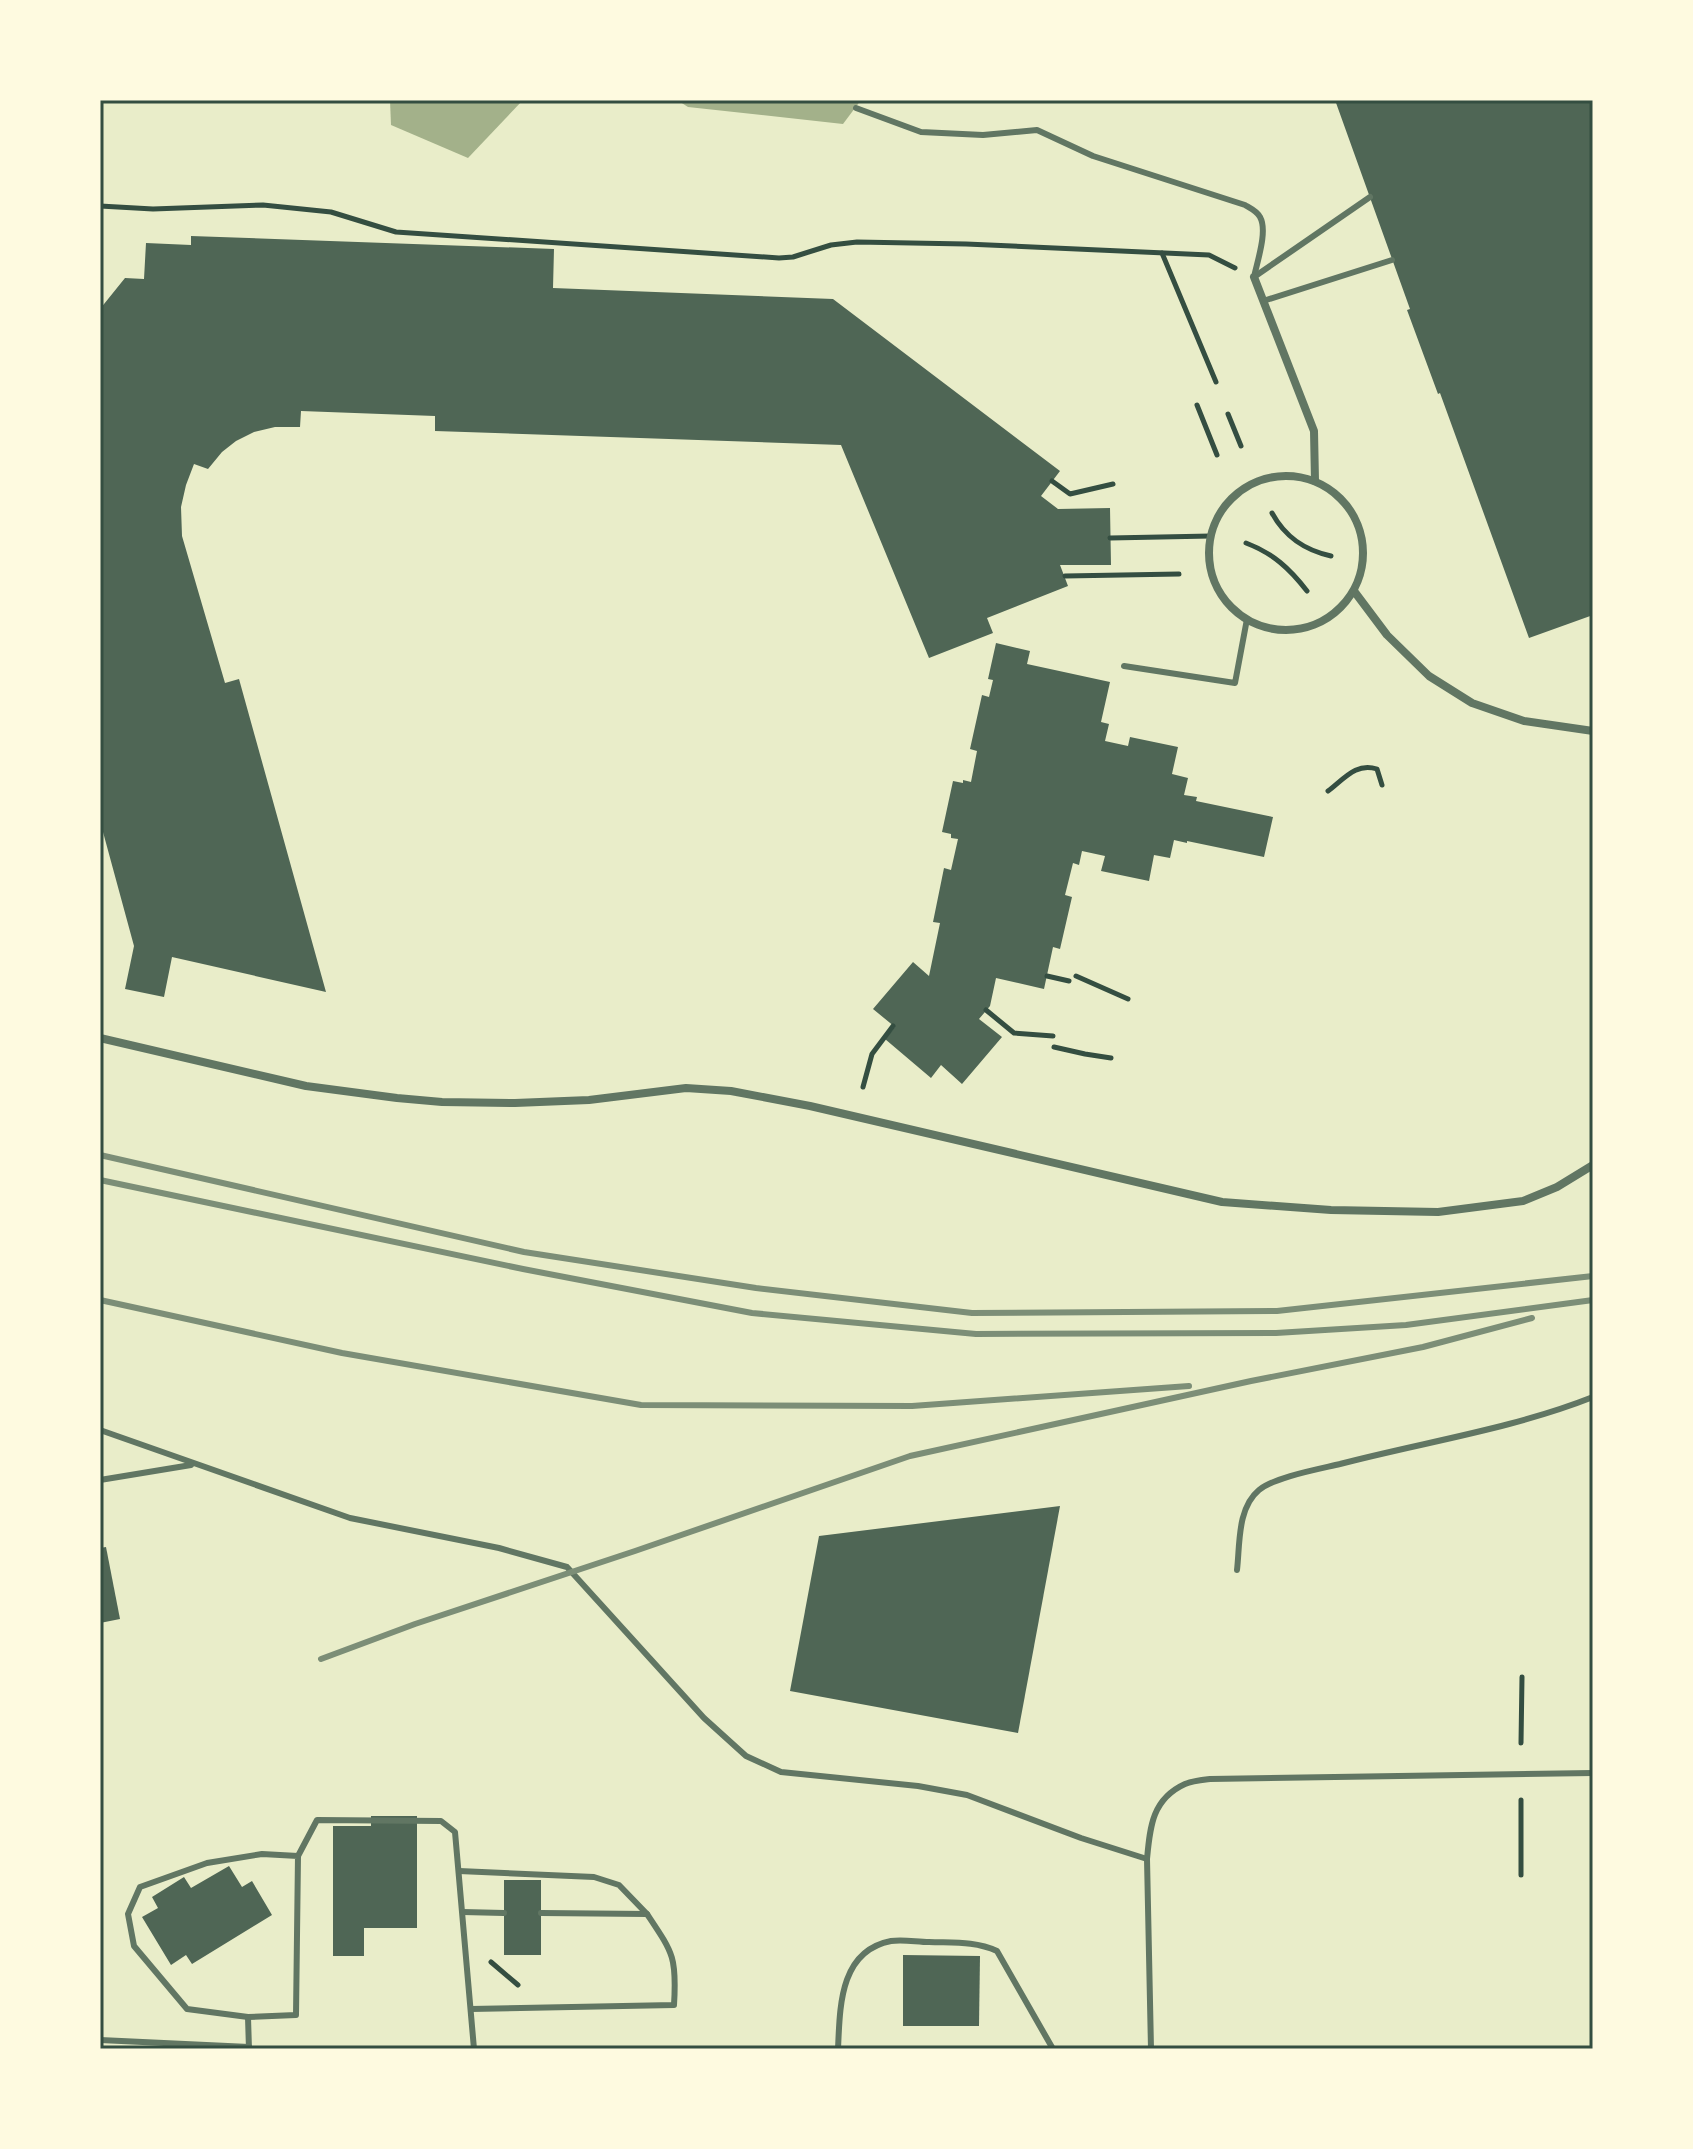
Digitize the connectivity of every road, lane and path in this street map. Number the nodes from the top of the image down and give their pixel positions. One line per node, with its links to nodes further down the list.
1 (856, 108): 6 (lane)
2 (1370, 197): 6 (lane)
3 (100, 206): 4 (path)
4 (1162, 253): 6 (path); 8 (path)
5 (1392, 260): 7 (lane)
6 (1254, 277): 7 (street)
7 (1263, 301): 14 (street)
8 (1216, 382)
9 (1197, 405): 12 (path)
10 (1228, 414): 11 (path)
11 (1241, 446)
12 (1217, 455)
13 (1052, 481): 15 (path)
14 (1315, 481): 17 (street); 24 (street)
15 (1113, 484)
16 (1272, 513): 20 (path)
17 (1211, 536): 18 (path); 25 (street)
18 (1110, 538)
19 (1246, 543): 23 (path)
20 (1331, 556)
21 (1179, 574): 22 (path)
22 (1065, 576)
23 (1307, 591)
24 (1354, 591): 25 (street); 27 (street)
25 (1247, 619): 26 (lane)
26 (1124, 666)
27 (1593, 731)
28 (1382, 785): 29 (path)
29 (1328, 791)
30 (1047, 976): 32 (path)
31 (1076, 976): 33 (path)
32 (1069, 981)
33 (1128, 999)
34 (986, 1010): 36 (path)
35 (893, 1026): 40 (path)
36 (1053, 1036)
37 (100, 1038): 41 (street)
38 (1054, 1047): 39 (path)
39 (1111, 1058)
40 (863, 1087)
41 (1593, 1165)
42 (1593, 1397): 46 (lane)
43 (100, 1430): 44 (lane)
44 (192, 1464): 45 (lane); 52 (lane)
45 (100, 1480)
46 (1237, 1570)
47 (1522, 1677): 48 (path)
48 (1521, 1743)
49 (1593, 1773): 52 (lane)
50 (1521, 1800): 54 (path)
51 (298, 1856): 53 (lane); 60 (lane); 60 (lane)
52 (1147, 1859): 66 (lane)
53 (459, 1871): 55 (lane); 58 (lane)
54 (1521, 1875)
55 (463, 1912): 56 (lane); 59 (lane)
56 (504, 1913)
57 (541, 1913): 58 (lane)
58 (647, 1914): 59 (lane)
59 (471, 2009): 63 (lane)
60 (248, 2017): 62 (lane)
61 (100, 2040): 62 (lane)
62 (249, 2048)
63 (474, 2049)
64 (838, 2049): 65 (lane)
65 (1053, 2049)
66 (1151, 2049)

